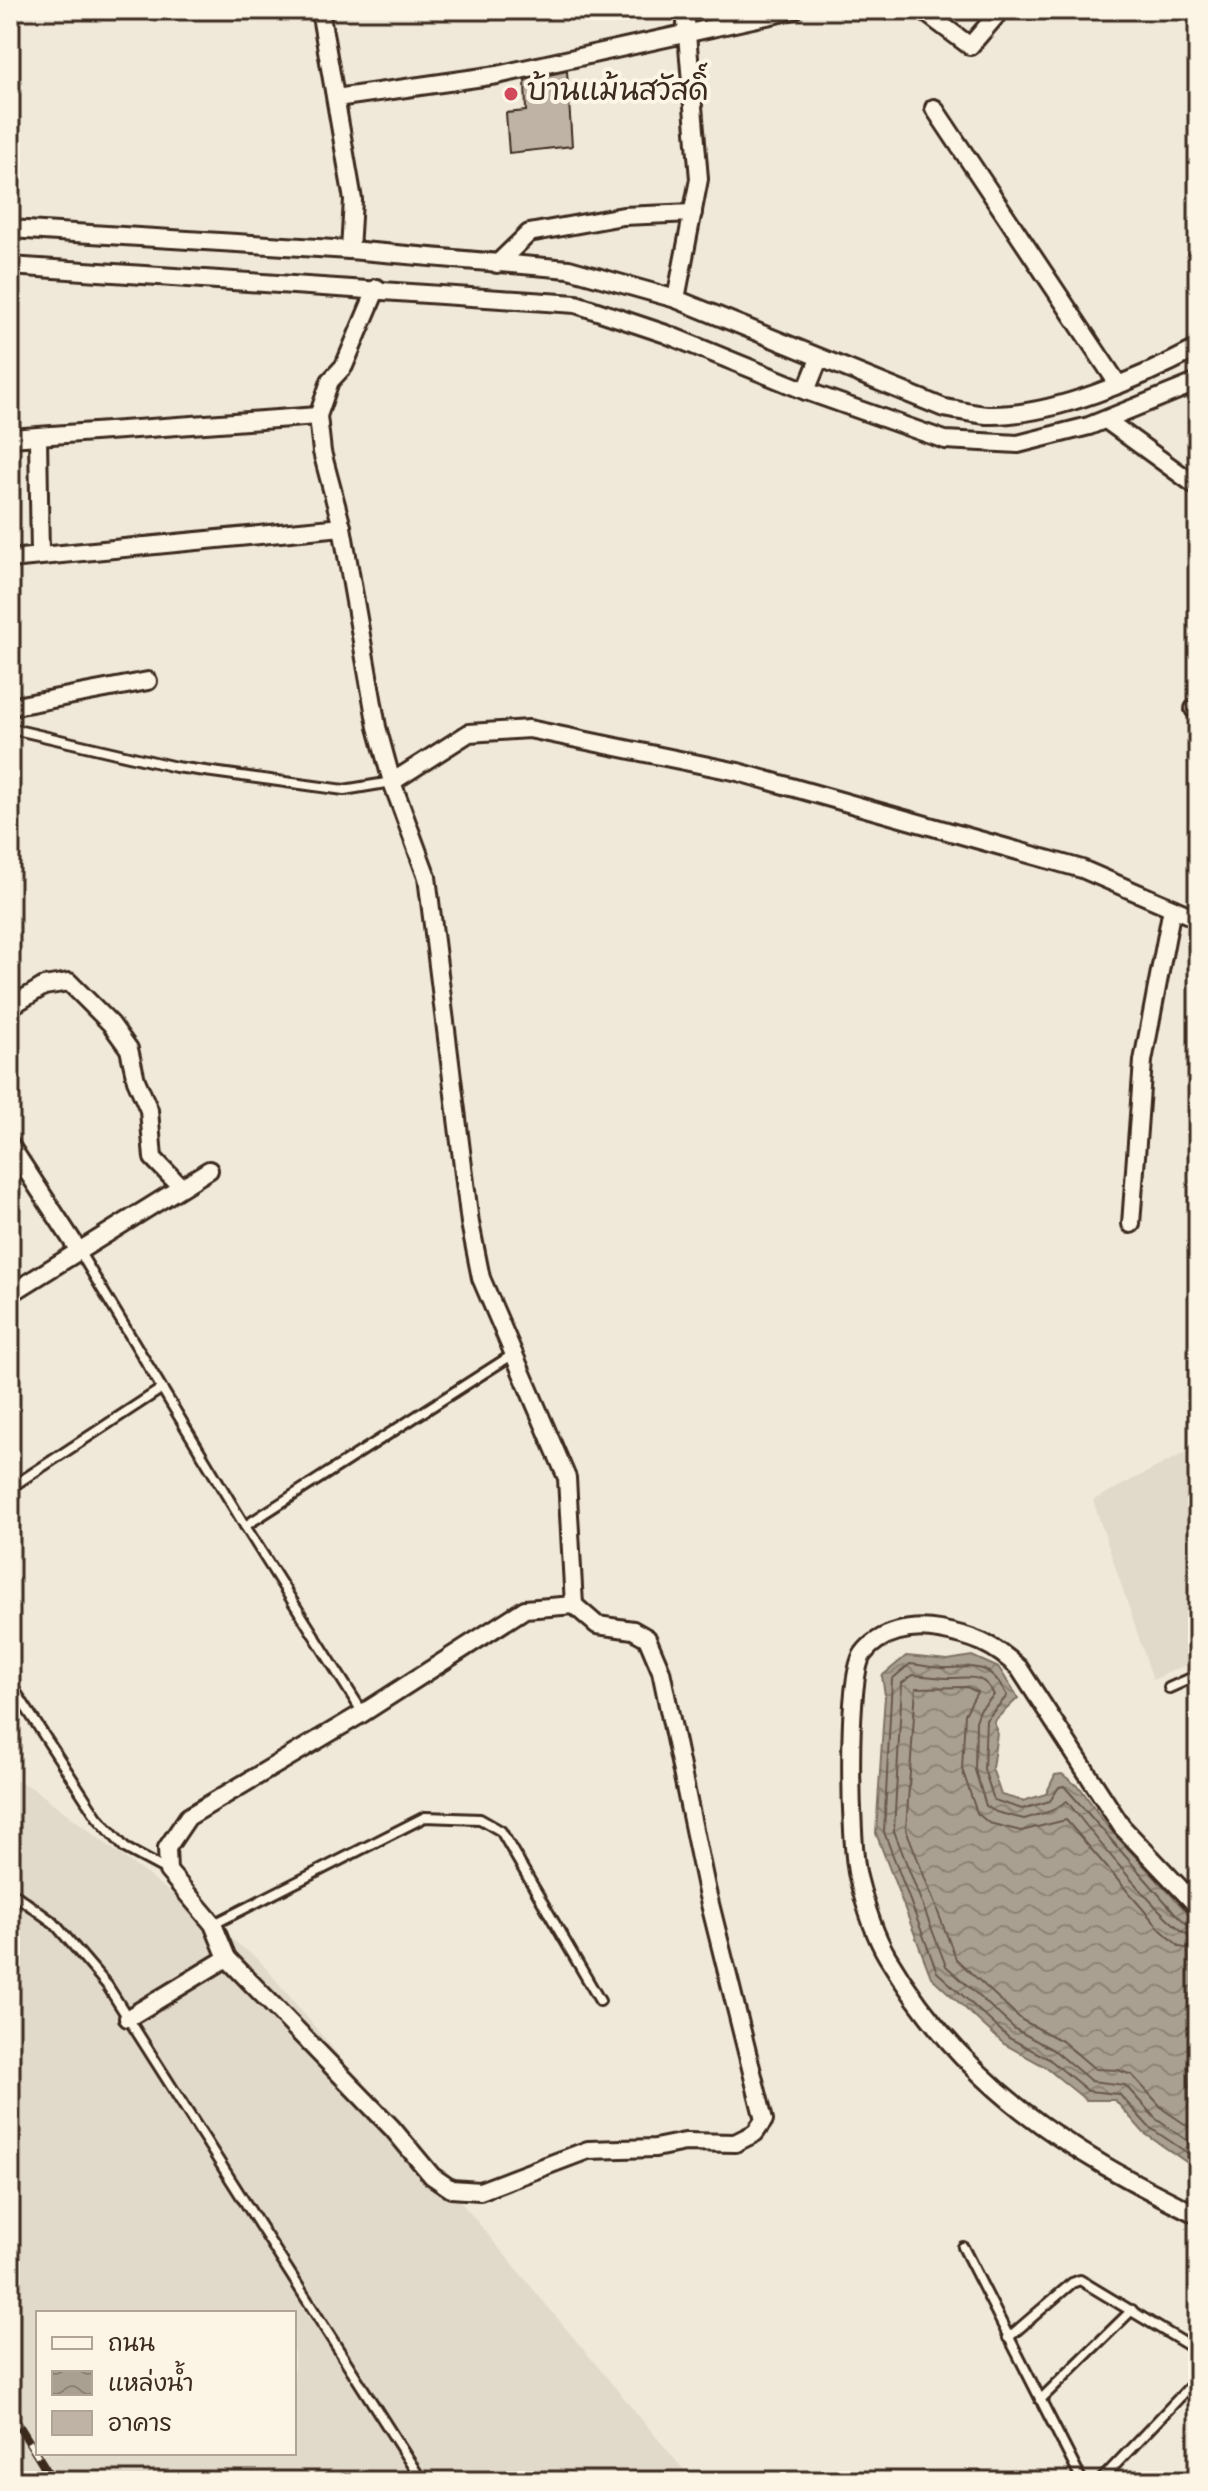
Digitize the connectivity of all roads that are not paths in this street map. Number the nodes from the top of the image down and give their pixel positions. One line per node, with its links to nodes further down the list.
1 (320, 10): 7 (street)
2 (685, 10): 6 (street)
3 (794, 10): 6 (street)
4 (922, 10): 5 (street)
5 (1001, 10)
6 (689, 34): 7 (street); 9 (street)
7 (336, 98): 11 (street)
8 (934, 108): 19 (street)
9 (693, 213): 12 (street); 15 (street)
10 (10, 229): 11 (street)
11 (350, 250): 12 (street)
12 (497, 264): 15 (street)
13 (10, 266): 14 (street)
14 (377, 288): 20 (street); 21 (street)
15 (676, 299): 17 (street)
16 (1198, 348): 19 (street)
17 (819, 359): 19 (street); 20 (street)
18 (1198, 382): 22 (street)
19 (1118, 384)
20 (806, 391): 22 (street)
21 (318, 416): 24 (street); 26 (street)
22 (1106, 420): 25 (street)
23 (10, 438): 24 (street)
24 (38, 438): 27 (street)
25 (1198, 487)
26 (342, 527): 27 (street); 32 (street)
27 (40, 554): 28 (street)
28 (10, 559)
29 (148, 681): 30 (street)
30 (10, 707)
31 (10, 734): 32 (lane)
32 (392, 782): 33 (street); 42 (street)
33 (1172, 908): 34 (street); 39 (street)
34 (1198, 919)
35 (10, 1007): 38 (street)
36 (10, 1145): 40 (street)
37 (209, 1170): 38 (street)
38 (181, 1187): 40 (street)
39 (1131, 1224)
40 (79, 1251): 41 (street); 43 (lane)
41 (10, 1294)
42 (512, 1355): 45 (lane); 46 (street)
43 (161, 1389): 44 (lane); 45 (lane)
44 (10, 1488)
45 (245, 1526): 50 (lane)
46 (574, 1605): 50 (street); 55 (street)
47 (1198, 1675): 49 (lane)
48 (10, 1683): 51 (lane)
49 (1169, 1688)
50 (363, 1713): 51 (street)
51 (168, 1871): 54 (street)
52 (10, 1891): 57 (lane)
53 (1198, 1907): 58 (street)
54 (213, 1924): 55 (street); 56 (lane)
55 (227, 1958): 57 (street)
56 (600, 2001)
57 (128, 2018): 65 (lane)
58 (1198, 2215)
59 (963, 2247): 61 (lane)
60 (1132, 2310): 61 (lane); 62 (lane); 64 (lane)
61 (1008, 2338): 64 (lane)
62 (1198, 2351)
63 (1198, 2378): 67 (lane)
64 (1040, 2400): 66 (lane)
65 (422, 2481)
66 (1082, 2481)
67 (1100, 2481)

